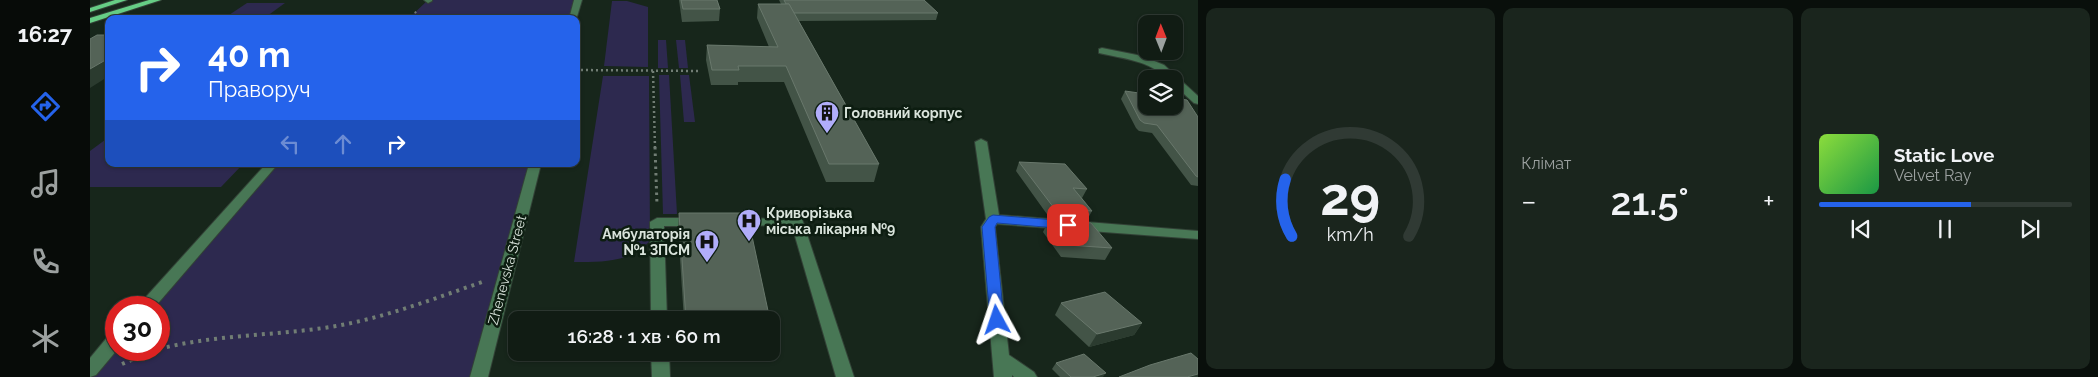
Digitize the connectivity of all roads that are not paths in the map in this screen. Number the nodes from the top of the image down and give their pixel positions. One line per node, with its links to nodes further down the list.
1 (123, 0): 4 (main road)
2 (157, 0): 5 (main road)
3 (578, 0): 6 (street)
4 (90, 10)
5 (109, 15)
6 (574, 15)
7 (105, 16): 8 (main road)
8 (90, 21)
9 (1102, 51): 10 (street)
10 (1164, 70)
11 (1183, 88): 12 (street)
12 (1198, 101)
13 (980, 142): 16 (street)
14 (269, 167): 18 (street)
15 (534, 167): 24 (street, Zhenevska Street)
16 (993, 219): 17 (street); 21 (street)
17 (1198, 235)
18 (155, 296)
19 (659, 311): 26 (street)
20 (105, 352): 23 (street)
21 (1001, 358): 27 (street); 28 (street)
22 (660, 361): 25 (street)
23 (90, 370)
24 (479, 377)
25 (661, 377)
26 (846, 377)
27 (1003, 377)
28 (1028, 377)

